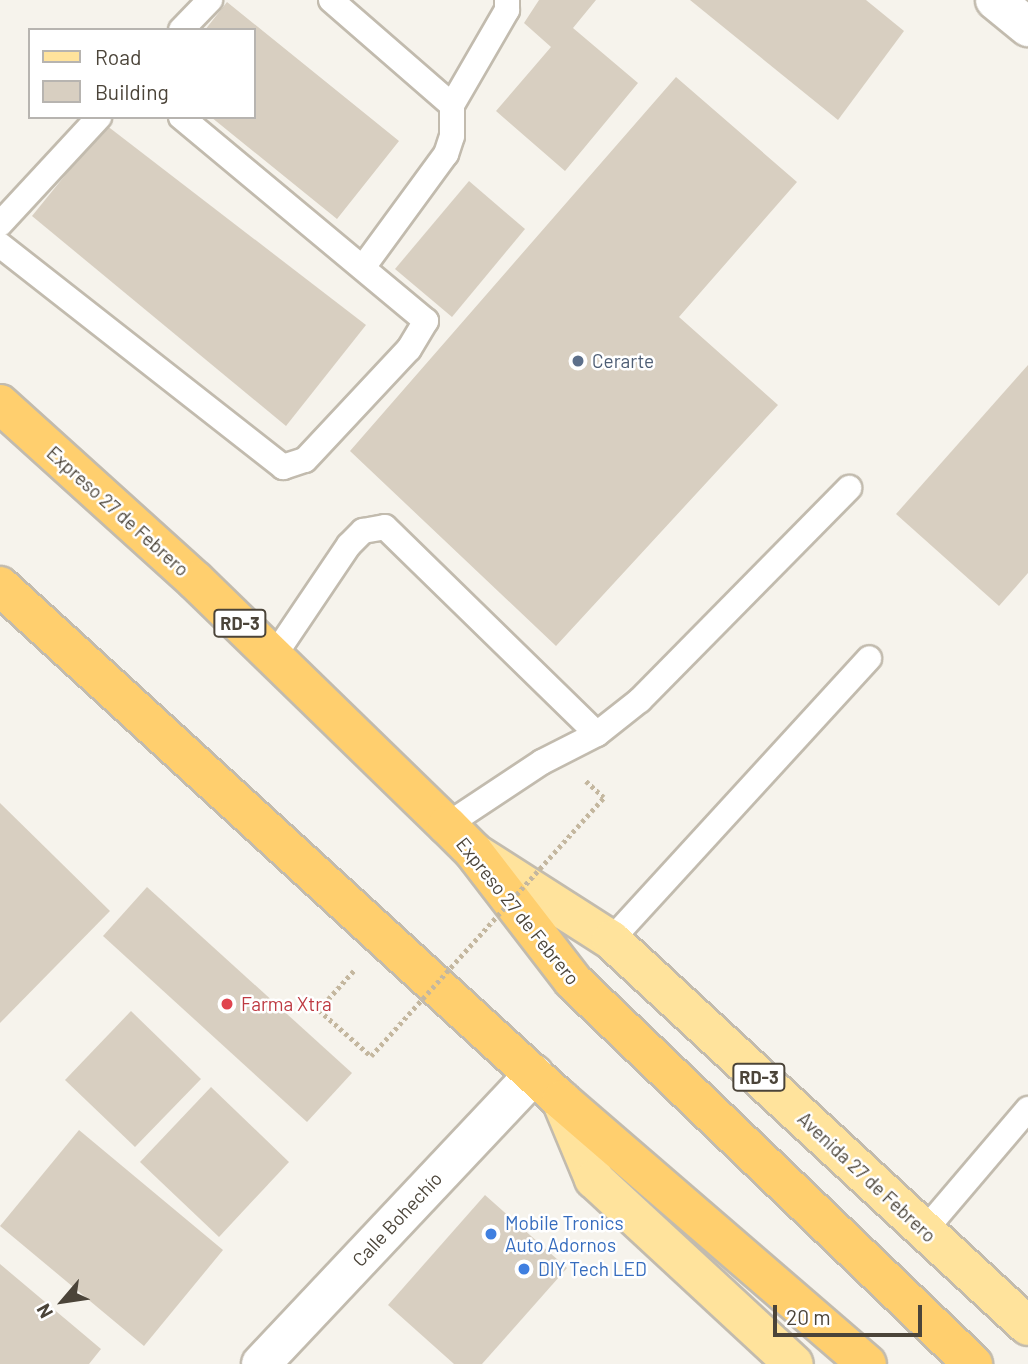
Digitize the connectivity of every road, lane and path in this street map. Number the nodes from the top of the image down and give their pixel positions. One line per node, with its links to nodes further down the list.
1 (210, 0): 6 (lane)
2 (331, 0): 7 (lane)
3 (508, 0): 7 (lane)
4 (995, 0): 5 (street)
5 (1028, 27)
6 (183, 28)
7 (452, 105): 12 (lane)
8 (97, 119): 10 (lane)
9 (183, 119): 12 (lane)
10 (0, 224)
11 (0, 245): 12 (lane)
12 (364, 266)
13 (0, 404): 16 (highway, Expreso 27 de Febrero / RD-3)
14 (849, 488): 18 (lane)
15 (0, 586): 21 (highway)
16 (274, 656): 18 (lane); 20 (highway, Expreso 27 de Febrero / RD-3)
17 (869, 658): 22 (lane)
18 (597, 734): 20 (lane)
19 (604, 797): 21 (path, bridge)
20 (460, 838): 22 (main road, Avenida 27 de Febrero / RD-3); 31 (highway, Expreso 27 de Febrero / RD-3)
21 (384, 938): 23 (highway)
22 (611, 940): 26 (main road, Avenida 27 de Febrero / RD-3)
23 (534, 1074): 24 (highway); 28 (street, Calle Bohechío)
24 (561, 1100): 29 (main road); 30 (highway)
25 (1028, 1109): 26 (lane)
26 (925, 1230): 27 (main road, Avenida 27 de Febrero / RD-3)
27 (1028, 1326)
28 (261, 1364)
29 (794, 1364)
30 (867, 1364)
31 (973, 1364)

